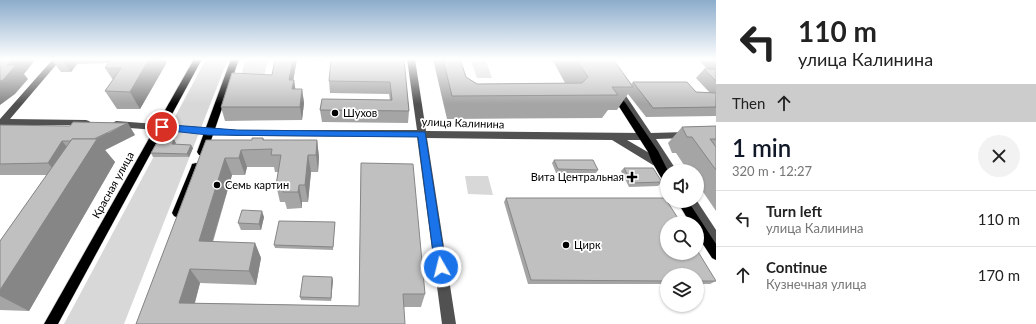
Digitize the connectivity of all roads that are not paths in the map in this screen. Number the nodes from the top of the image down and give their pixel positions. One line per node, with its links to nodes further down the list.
1 (44, 74): 6 (street)
2 (190, 74): 7 (main road, Красная улица)
3 (230, 74): 8 (main road)
4 (413, 74): 9 (street)
5 (609, 81): 11 (main road)
6 (1, 123): 7 (street, улица Калинина)
7 (162, 127): 8 (street, улица Калинина); 21 (main road, Красная улица)
8 (208, 132): 9 (street, улица Калинина); 17 (main road)
9 (422, 134): 12 (street, улица Калинина); 22 (street)
10 (693, 134): 11 (street, улица Калинина)
11 (646, 136): 12 (street, улица Калинина); 13 (main road); 14 (street)
12 (614, 137): 13 (street)
13 (657, 162): 15 (main road)
14 (667, 164)
15 (660, 167)
16 (695, 208): 19 (street)
17 (175, 222)
18 (704, 236): 20 (main road)
19 (716, 240)
20 (716, 254)
21 (51, 324)
22 (449, 324)

